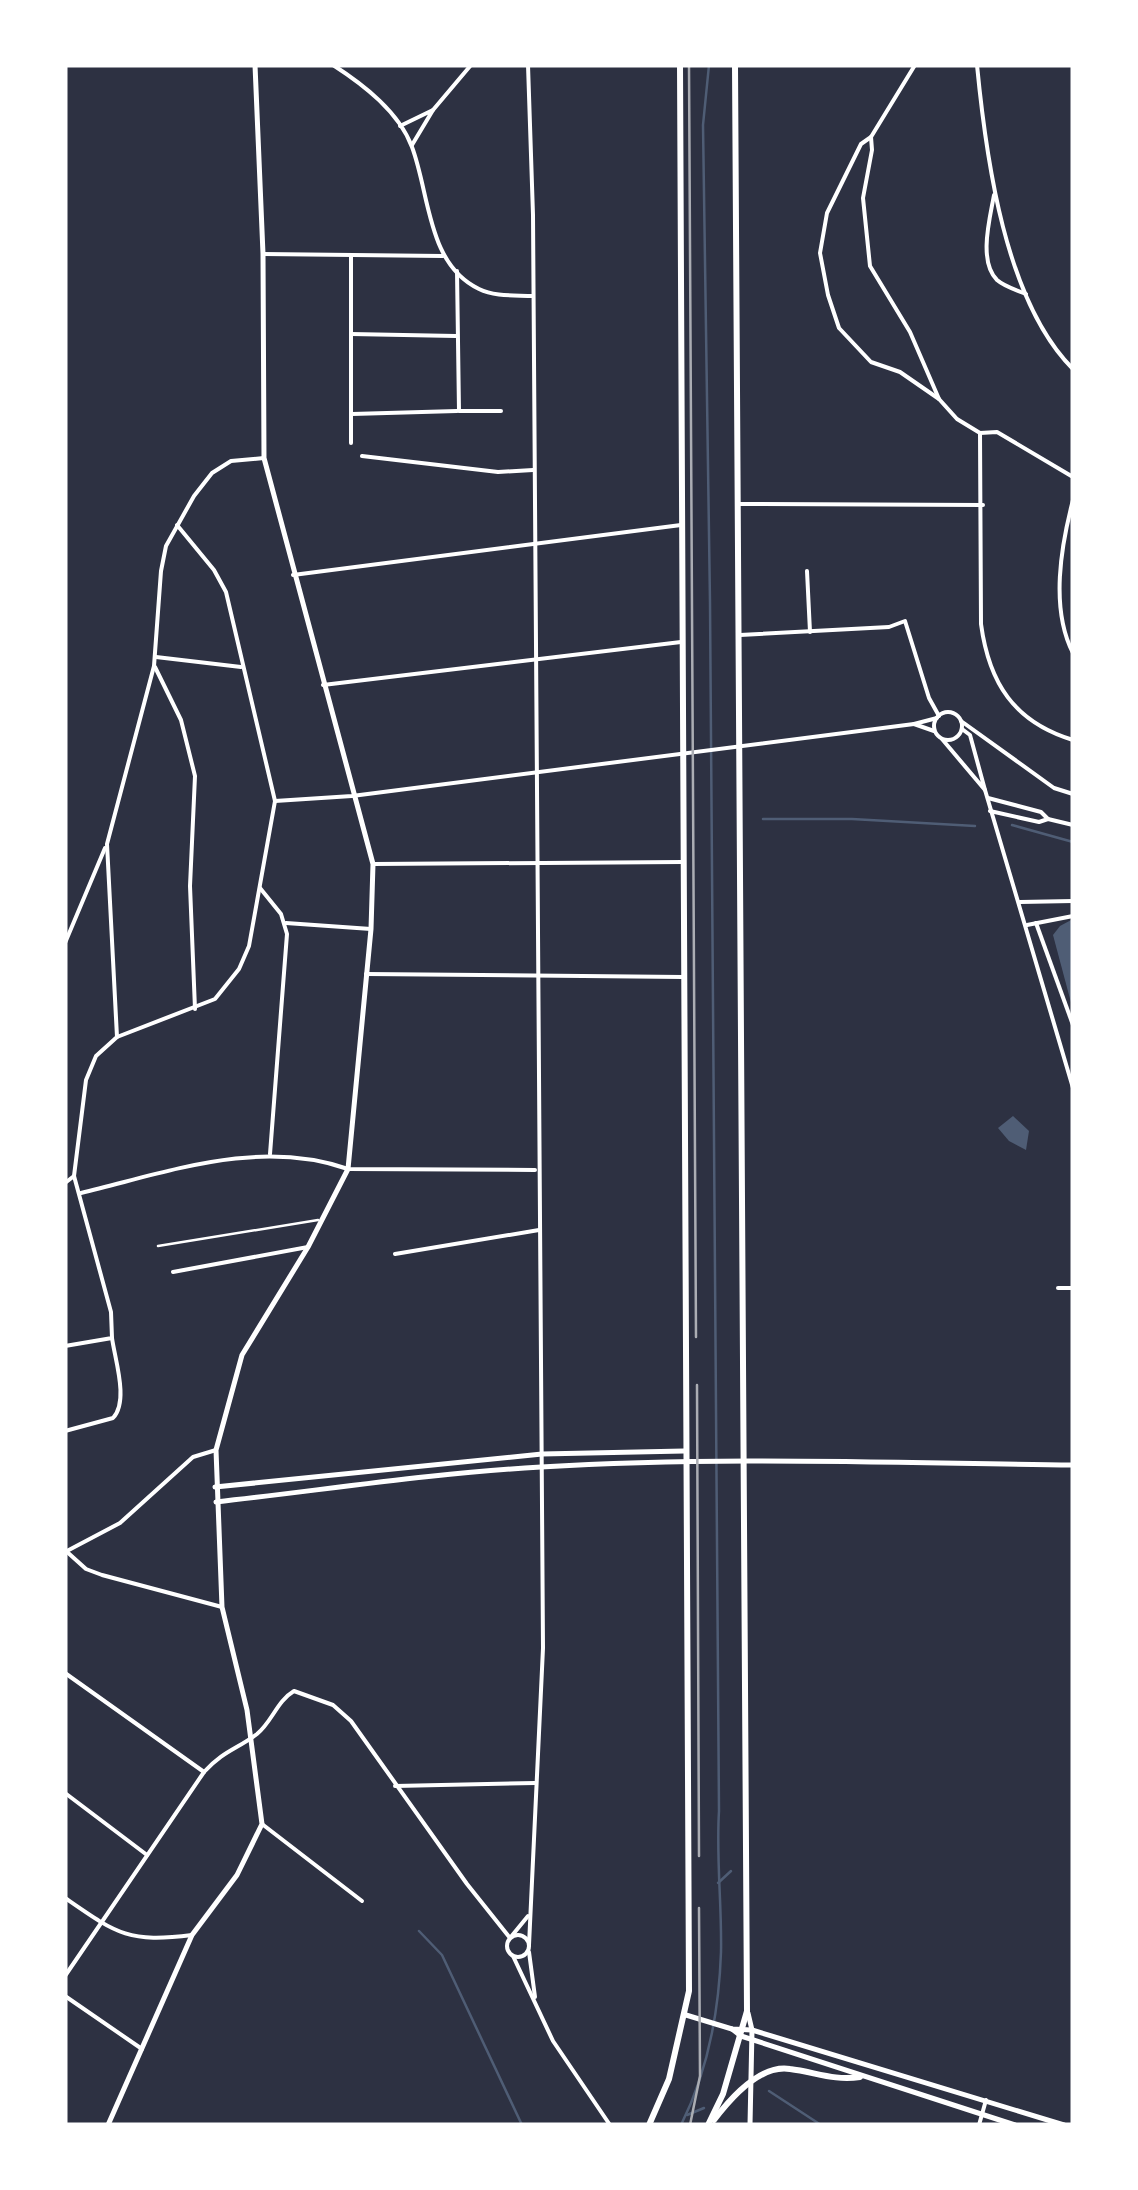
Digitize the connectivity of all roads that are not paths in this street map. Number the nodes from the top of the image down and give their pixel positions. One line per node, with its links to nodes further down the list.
1 (255, 65): 14 (street)
2 (333, 65): 10 (street)
3 (472, 65): 9 (street)
4 (528, 65): 19 (street)
5 (680, 65): 36 (main road)
6 (735, 65): 34 (main road)
7 (914, 65): 11 (street)
8 (977, 65): 13 (street)
9 (433, 110): 10 (street); 12 (street)
10 (400, 126): 12 (street)
11 (871, 137): 23 (street); 23 (street)
12 (412, 145): 15 (street)
13 (994, 193): 18 (street); 18 (street)
14 (263, 254): 16 (street); 30 (street)
15 (443, 256): 16 (street); 17 (street)
16 (351, 257): 20 (street)
17 (457, 272): 19 (street); 21 (street)
18 (1026, 294): 22 (street)
19 (533, 296): 31 (street)
20 (350, 334): 21 (street); 26 (street)
21 (457, 336): 24 (street)
22 (1073, 370)
23 (939, 400): 27 (street)
24 (459, 411): 25 (street); 26 (street)
25 (501, 411)
26 (352, 414): 28 (street)
27 (980, 432): 32 (street); 35 (street)
28 (352, 444)
29 (362, 456): 31 (street)
30 (264, 458): 37 (street); 41 (street)
31 (533, 470): 38 (street)
32 (1073, 477)
33 (1073, 500): 40 (street)
34 (738, 504): 35 (street); 44 (main road)
35 (983, 505): 58 (street)
36 (684, 524): 38 (street); 45 (main road)
37 (176, 525): 47 (street); 50 (street)
38 (534, 542): 41 (street); 48 (street)
39 (806, 571): 43 (street)
40 (1062, 571): 42 (street); 46 (street)
41 (294, 575): 51 (street)
42 (1073, 576)
43 (810, 632): 44 (street); 52 (street)
44 (740, 635): 59 (main road)
45 (684, 642): 48 (street); 60 (main road)
46 (1073, 653)
47 (156, 658): 49 (street); 50 (street)
48 (534, 659): 51 (street); 61 (street)
49 (154, 666): 70 (street); 86 (street)
50 (242, 668): 66 (street)
51 (323, 685): 64 (street)
52 (938, 717): 53 (street); 54 (street); 56 (street)
53 (961, 721): 55 (street); 63 (street)
54 (914, 724): 56 (street); 59 (street)
55 (962, 729): 57 (street); 62 (street)
56 (935, 732): 57 (street)
57 (942, 739): 62 (street)
58 (1073, 740)
59 (742, 746): 60 (street); 111 (main road)
60 (684, 751): 61 (street); 72 (main road)
61 (536, 771): 64 (street); 71 (street)
62 (985, 790): 65 (street)
63 (1073, 794)
64 (352, 796): 66 (street); 73 (street)
65 (988, 798): 67 (street); 68 (street)
66 (275, 801): 74 (street)
67 (990, 811): 68 (street); 76 (street)
68 (1048, 818): 69 (street)
69 (1073, 826)
70 (107, 844): 82 (street); 88 (street)
71 (537, 862): 72 (street); 73 (street); 84 (street)
72 (684, 862): 85 (main road)
73 (372, 864): 81 (street)
74 (260, 888): 79 (street); 86 (street)
75 (1073, 901): 76 (street)
76 (1020, 902): 80 (street)
77 (1073, 916): 78 (street)
78 (1036, 923): 80 (street); 87 (street)
79 (286, 924): 81 (street); 90 (street)
80 (1026, 925): 89 (street)
81 (371, 929): 83 (street)
82 (65, 943)
83 (366, 974): 84 (street); 91 (street)
84 (537, 977): 85 (street); 92 (street)
85 (683, 977): 108 (main road)
86 (195, 1009): 88 (street)
87 (1073, 1025)
88 (117, 1037): 93 (street)
89 (1073, 1088)
90 (270, 1154): 91 (street); 95 (street)
91 (348, 1169): 92 (street); 96 (street)
92 (538, 1170): 97 (street)
93 (74, 1176): 94 (street); 95 (street)
94 (65, 1183)
95 (81, 1193): 104 (street)
96 (320, 1220): 98 (lane); 99 (street)
97 (539, 1230): 100 (street); 109 (street)
98 (158, 1246)
99 (308, 1247): 101 (street); 107 (street)
100 (395, 1254)
101 (173, 1272)
102 (1058, 1288): 103 (street)
103 (1073, 1288)
104 (112, 1338): 105 (street); 106 (street)
105 (65, 1346)
106 (65, 1430)
107 (216, 1450): 117 (street); 120 (street)
108 (684, 1450): 109 (street); 110 (main road)
109 (542, 1454): 112 (street); 114 (street)
110 (684, 1462): 111 (street); 114 (street); 143 (main road)
111 (743, 1462): 113 (street); 144 (main road)
112 (433, 1463): 115 (street); 116 (street)
113 (1073, 1464)
114 (542, 1466): 115 (street); 125 (street)
115 (434, 1475): 118 (street)
116 (329, 1476): 117 (street); 118 (street)
117 (215, 1486): 119 (street)
118 (330, 1490): 119 (street)
119 (216, 1502): 121 (street)
120 (65, 1550): 121 (street)
121 (222, 1608): 123 (street)
122 (65, 1673): 124 (street)
123 (252, 1738): 124 (street); 126 (street); 128 (street)
124 (204, 1772): 129 (street)
125 (535, 1783): 126 (street); 132 (street)
126 (396, 1786): 134 (street)
127 (65, 1793): 129 (street)
128 (262, 1824): 131 (street); 136 (street)
129 (147, 1855): 133 (street)
130 (65, 1898): 133 (street)
131 (362, 1901)
132 (530, 1914): 135 (street); 138 (street)
133 (103, 1924): 136 (street); 140 (street)
134 (500, 1926): 135 (street); 137 (street)
135 (518, 1926): 137 (street)
136 (192, 1935): 146 (street)
137 (510, 1938): 138 (street); 139 (street)
138 (529, 1946): 139 (street); 142 (street)
139 (514, 1956): 142 (street)
140 (65, 1976)
141 (65, 1996): 146 (street)
142 (536, 2002): 152 (street)
143 (686, 2014): 144 (street); 153 (main road)
144 (745, 2031): 145 (street); 149 (street); 154 (main road)
145 (752, 2039): 147 (street); 148 (street)
146 (142, 2049): 151 (street)
147 (860, 2077): 148 (main road); 150 (street)
148 (751, 2083): 154 (main road); 155 (street)
149 (986, 2100): 150 (street); 158 (street)
150 (982, 2114): 156 (street); 157 (street)
151 (108, 2125)
152 (610, 2125)
153 (649, 2125)
154 (709, 2125)
155 (750, 2125)
156 (978, 2125)
157 (1016, 2125)
158 (1064, 2125)

